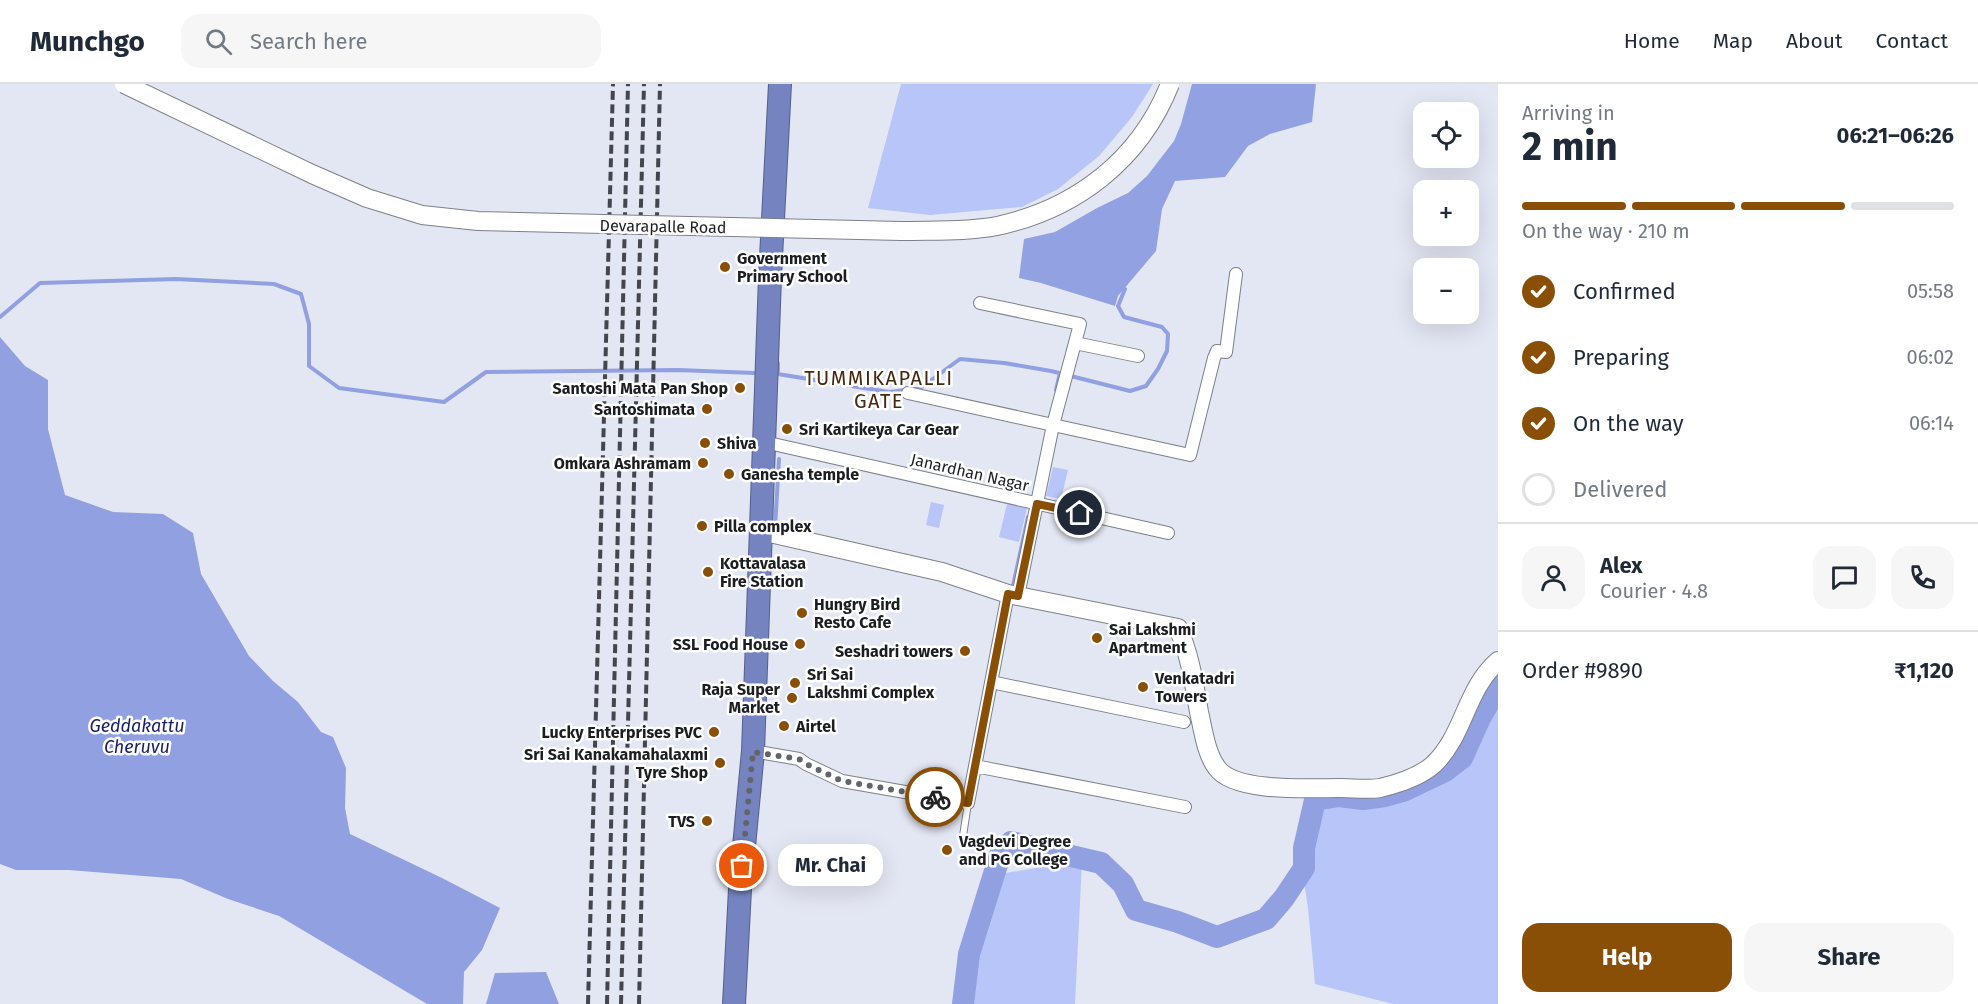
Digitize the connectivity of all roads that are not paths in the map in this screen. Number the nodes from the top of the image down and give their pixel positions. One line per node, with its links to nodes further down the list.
1 (124, 84): 3 (main road, Devarapalle Road, bridge)
2 (780, 84): 10 (highway)
3 (1170, 84)
4 (1236, 274): 9 (street)
5 (980, 303): 6 (street)
6 (1075, 342): 7 (street); 9 (street)
7 (1137, 356)
8 (908, 393): 9 (street)
9 (1053, 425): 11 (street)
10 (764, 442): 11 (street, Janardhan Nagar); 12 (highway)
11 (1037, 504): 13 (street, Janardhan Nagar); 14 (street)
12 (761, 531): 14 (main road); 18 (highway)
13 (1168, 533)
14 (1013, 595): 15 (main road); 16 (street)
15 (1498, 661)
16 (991, 682): 17 (street); 19 (street)
17 (1184, 722)
18 (753, 752): 20 (street); 23 (highway)
19 (975, 766): 20 (street); 21 (street)
20 (968, 803): 22 (lane)
21 (1185, 807)
22 (963, 836)
23 (734, 1004)

